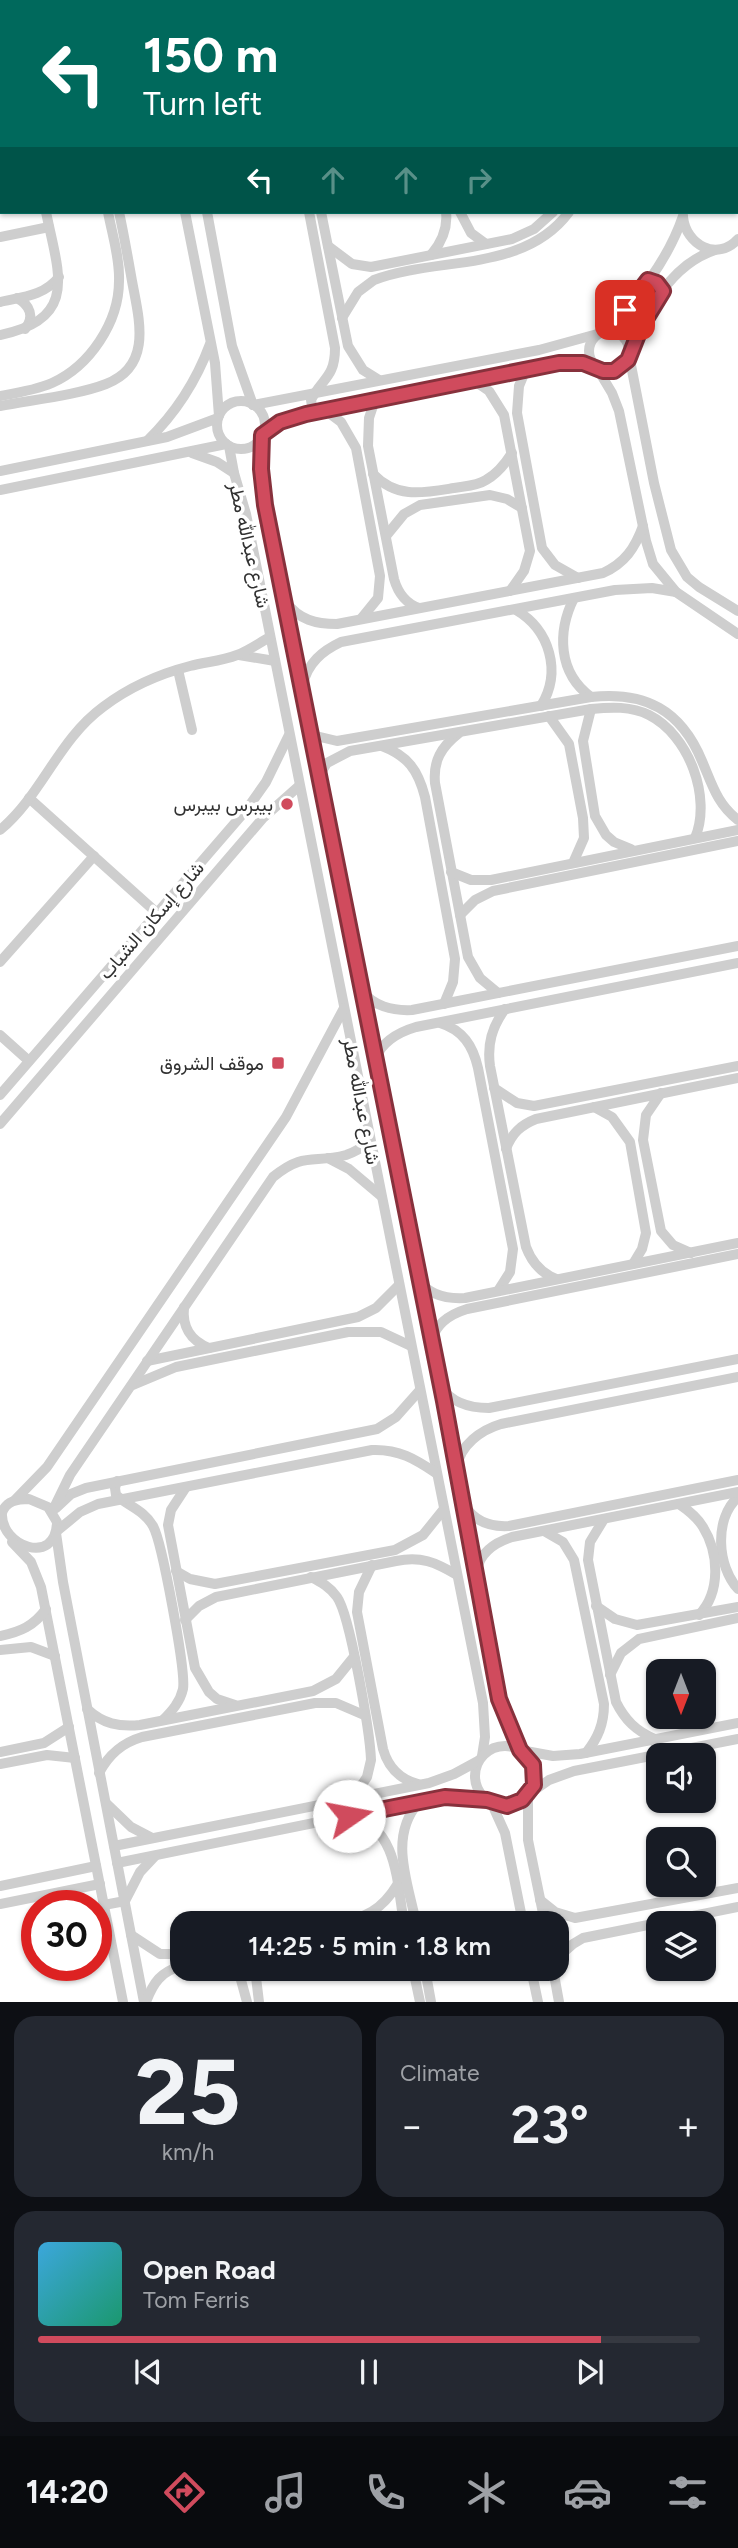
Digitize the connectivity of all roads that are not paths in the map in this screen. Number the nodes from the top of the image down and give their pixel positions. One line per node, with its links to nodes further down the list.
1 (738, 32): 2 (street)
2 (738, 43)
3 (46, 214): 15 (street)
4 (108, 214): 45 (street)
5 (119, 214): 48 (street)
6 (185, 214): 33 (street)
7 (206, 214): 34 (street)
8 (309, 214): 36 (street)
9 (321, 214): 19 (street)
10 (446, 214): 22 (street)
11 (461, 214): 18 (street)
12 (552, 214): 18 (street)
13 (683, 214): 21 (street); 25 (street)
14 (565, 216): 23 (street)
15 (49, 227): 16 (street); 24 (street)
16 (0, 236)
17 (738, 239): 21 (street)
18 (486, 244): 22 (street)
19 (328, 246): 23 (street); 29 (street)
20 (738, 246): 21 (street)
21 (720, 249): 26 (street)
22 (432, 255): 23 (street)
23 (382, 271): 29 (street)
24 (59, 277): 27 (street); 30 (street)
25 (648, 280): 26 (street); 31 (street)
26 (663, 291): 38 (street)
27 (17, 298): 28 (street); 30 (street)
28 (0, 302)
29 (342, 318): 35 (street)
30 (25, 329): 32 (street)
31 (602, 332): 37 (street); 38 (street); 40 (street)
32 (0, 335)
33 (211, 346): 34 (street); 53 (street); 57 (street)
34 (232, 346): 47 (street)
35 (348, 346): 36 (street); 42 (street)
36 (335, 348): 44 (street)
37 (539, 350): 39 (street); 42 (street)
38 (629, 354): 40 (street); 52 (street)
39 (543, 366): 40 (street); 41 (street)
40 (596, 367): 54 (street)
41 (526, 369): 43 (street); 50 (street)
42 (379, 380): 44 (street)
43 (473, 380): 46 (street); 51 (street)
44 (316, 393): 47 (street); 49 (street)
45 (0, 396)
46 (375, 400): 49 (street); 59 (street)
47 (253, 405): 53 (street); 55 (street)
48 (0, 406)
49 (322, 410): 55 (street); 60 (street)
50 (517, 413): 51 (street); 78 (street)
51 (504, 415): 62 (street)
52 (641, 415): 54 (street); 67 (street)
53 (218, 417): 56 (street); 58 (street)
54 (621, 420): 69 (street)
55 (263, 435): 58 (street); 73 (street, شارع عبدالله مطر)
56 (167, 437): 57 (street); 63 (street)
57 (145, 442): 64 (street)
58 (227, 445): 61 (street); 65 (street, شارع عبدالله مطر)
59 (368, 446): 60 (street); 66 (street)
60 (356, 448): 83 (street)
61 (189, 453): 63 (street); 65 (street)
62 (512, 453): 68 (street); 74 (street)
63 (171, 456): 70 (street)
64 (0, 471)
65 (234, 473): 75 (street, شارع عبدالله مطر)
66 (373, 474): 72 (street); 77 (street)
67 (654, 482): 69 (street); 90 (street)
68 (480, 483): 71 (street); 72 (street)
69 (635, 486): 76 (street)
70 (0, 490)
71 (481, 496): 72 (street); 74 (street)
72 (419, 499): 77 (street)
73 (265, 505): 75 (street); 89 (street, شارع عبدالله مطر)
74 (522, 508): 79 (street)
75 (245, 510): 99 (street, شارع عبدالله مطر)
76 (643, 526): 80 (street); 86 (street)
77 (386, 536): 82 (street)
78 (542, 548): 79 (street); 81 (street)
79 (530, 551): 85 (street)
80 (610, 570): 81 (street); 84 (street)
81 (578, 578): 85 (street)
82 (394, 579): 83 (street); 91 (street)
83 (380, 582): 95 (street)
84 (615, 590): 86 (street); 87 (street)
85 (510, 591): 88 (street)
86 (676, 592): 96 (street)
87 (574, 598): 92 (street); 101 (street)
88 (468, 599): 91 (street); 94 (street)
89 (285, 600): 97 (street); 106 (street, شارع عبدالله مطر)
90 (726, 604): 93 (street); 96 (street)
91 (419, 608): 95 (street)
92 (516, 610): 94 (street); 102 (street)
93 (738, 611)
94 (472, 617): 100 (street)
95 (361, 619): 97 (street)
96 (717, 619): 98 (street)
97 (337, 624): 100 (street)
98 (738, 634)
99 (270, 637): 103 (street); 104 (street, شارع عبدالله مطر)
100 (341, 642): 106 (street)
101 (563, 652): 102 (street); 107 (street)
102 (550, 654): 109 (street)
103 (239, 655): 104 (street); 105 (street)
104 (275, 662): 117 (street, شارع عبدالله مطر)
105 (178, 670): 114 (street); 126 (street)
106 (302, 686): 115 (street, شارع عبدالله مطر)
107 (591, 697): 108 (street); 109 (street)
108 (625, 702): 111 (street); 122 (street); 124 (street)
109 (541, 706): 110 (street)
110 (520, 709): 113 (street); 118 (street)
111 (591, 709): 112 (street); 120 (street)
112 (549, 716): 113 (street); 120 (street)
113 (523, 721): 116 (street)
114 (192, 730)
115 (310, 730): 118 (street); 121 (street, شارع عبدالله مطر)
116 (461, 732): 119 (street); 125 (street)
117 (289, 735): 123 (street, شارع عبدالله مطر); 137 (street, شارع إسكان الشباب)
118 (349, 745): 119 (street); 121 (street)
119 (382, 746): 125 (street)
120 (578, 753): 127 (street)
121 (319, 776): 131 (street, شارع عبدالله مطر)
122 (711, 784): 124 (street); 128 (street)
123 (299, 786): 133 (street, شارع عبدالله مطر); 139 (street, شارع إسكان الشباب)
124 (698, 788): 132 (street)
125 (431, 796): 140 (street); 144 (street)
126 (29, 798): 129 (street); 136 (street)
127 (589, 817): 135 (street); 138 (street)
128 (738, 820)
129 (0, 830)
130 (738, 830): 132 (street)
131 (331, 837): 133 (street); 150 (street, شارع عبدالله مطر)
132 (695, 838): 135 (street)
133 (310, 841): 153 (street, شارع عبدالله مطر)
134 (738, 841): 141 (street)
135 (634, 850): 138 (street)
136 (94, 856): 142 (street); 146 (street)
137 (205, 857): 139 (street); 142 (street, شارع إسكان الشباب)
138 (573, 863): 141 (street)
139 (219, 869): 172 (street, شارع إسكان الشباب)
140 (452, 872): 141 (street); 143 (street)
141 (492, 885): 143 (street)
142 (157, 913): 162 (street, شارع إسكان الشباب)
143 (460, 915): 144 (street)
144 (459, 946): 151 (street); 152 (street)
145 (738, 946): 148 (street)
146 (0, 962)
147 (738, 963): 149 (street)
148 (627, 968): 149 (street); 151 (street)
149 (631, 984): 154 (street)
150 (361, 988): 155 (street); 161 (street, شارع عبدالله مطر)
151 (498, 993): 152 (street)
152 (444, 1004): 155 (street)
153 (344, 1008): 174 (street, شارع عبدالله مطر); 220 (street)
154 (505, 1009): 156 (street); 159 (street)
155 (405, 1011): 157 (street)
156 (437, 1023): 157 (street); 160 (street)
157 (409, 1029): 161 (street)
158 (0, 1035): 162 (street)
159 (488, 1054): 160 (street); 166 (street)
160 (475, 1056): 185 (street)
161 (375, 1059): 181 (street, شارع عبدالله مطر)
162 (29, 1061): 168 (street, شارع إسكان الشباب)
163 (738, 1066): 165 (street)
164 (735, 1080): 165 (street)
165 (678, 1084): 167 (street); 169 (street)
166 (494, 1088): 169 (street); 176 (street)
167 (660, 1093): 170 (street); 173 (street)
168 (0, 1095)
169 (534, 1106): 171 (street)
170 (594, 1107): 171 (street); 175 (street)
171 (536, 1119): 176 (street)
172 (0, 1124)
173 (643, 1140): 175 (street); 179 (street)
174 (370, 1141): 177 (street); 178 (street, شارع عبدالله مطر)
175 (630, 1142): 180 (street)
176 (506, 1149): 184 (street)
177 (325, 1157): 178 (street); 194 (street)
178 (381, 1196): 182 (street, شارع عبدالله مطر)
179 (659, 1222): 180 (street); 186 (street)
180 (646, 1224): 188 (street)
181 (410, 1234): 182 (street); 189 (street, شارع عبدالله مطر)
182 (389, 1237): 191 (street, شارع عبدالله مطر)
183 (738, 1242): 186 (street)
184 (526, 1247): 185 (street); 190 (street)
185 (513, 1249): 192 (street)
186 (691, 1253): 188 (street)
187 (738, 1254): 188 (street)
188 (632, 1268): 190 (street); 193 (street)
189 (419, 1279): 193 (street); 197 (street, شارع عبدالله مطر)
190 (556, 1279): 192 (street)
191 (399, 1285): 195 (street); 198 (street, شارع عبدالله مطر)
192 (498, 1291): 193 (street)
193 (466, 1303): 197 (street)
194 (184, 1307): 199 (street); 202 (street)
195 (358, 1317): 196 (street); 199 (street)
196 (359, 1330): 198 (street); 200 (street)
197 (432, 1342): 206 (street, شارع عبدالله مطر)
198 (411, 1346): 207 (street, شارع عبدالله مطر)
199 (209, 1348): 200 (street)
200 (188, 1358): 202 (street); 205 (street)
201 (738, 1359): 203 (street)
202 (147, 1361): 205 (street)
203 (660, 1375): 208 (street); 209 (street)
204 (738, 1377): 208 (street)
205 (131, 1386): 225 (street)
206 (440, 1386): 209 (street); 213 (street, شارع عبدالله مطر)
207 (420, 1390): 211 (street); 214 (street, شارع عبدالله مطر)
208 (664, 1392): 210 (street)
209 (489, 1408): 210 (street)
210 (493, 1426): 213 (street)
211 (377, 1429): 212 (street); 216 (street)
212 (380, 1450): 214 (street); 217 (street)
213 (457, 1471): 214 (street); 221 (street, شارع عبدالله مطر)
214 (437, 1475): 224 (street, شارع عبدالله مطر)
215 (738, 1480): 227 (street)
216 (117, 1482): 219 (street); 225 (street)
217 (186, 1487): 219 (street); 233 (street)
218 (738, 1494): 223 (street); 230 (street)
219 (122, 1499): 229 (street); 233 (street)
220 (13, 1501): 222 (street); 225 (street); 231 (street)
221 (463, 1503): 227 (street); 238 (street, شارع عبدالله مطر)
222 (0, 1504)
223 (679, 1504): 226 (street); 232 (street)
224 (444, 1509): 234 (street); 240 (street, شارع عبدالله مطر)
225 (53, 1512): 229 (street)
226 (604, 1519): 228 (street); 237 (street)
227 (511, 1531): 228 (street); 238 (street)
228 (544, 1531): 237 (street)
229 (56, 1532): 231 (street); 267 (street)
230 (721, 1535): 232 (street); 239 (street)
231 (6, 1538): 247 (street)
232 (708, 1538): 242 (street)
233 (164, 1541): 236 (street); 258 (street)
234 (396, 1555): 235 (street); 240 (street); 243 (street)
235 (372, 1565): 241 (street); 248 (street)
236 (176, 1570): 243 (street); 252 (street)
237 (583, 1570): 245 (street); 265 (street)
238 (476, 1572): 261 (street, شارع عبدالله مطر)
239 (729, 1574): 242 (street); 244 (street)
240 (457, 1575): 264 (street, شارع عبدالله مطر)
241 (312, 1577): 243 (street); 249 (street)
242 (715, 1577): 250 (street)
243 (224, 1588): 252 (street)
244 (738, 1589)
245 (596, 1606): 253 (street); 259 (street)
246 (738, 1606): 250 (street)
247 (46, 1609): 254 (street); 256 (street)
248 (358, 1612): 249 (street); 280 (street)
249 (344, 1614): 257 (street)
250 (699, 1615): 253 (street)
251 (738, 1618): 253 (street)
252 (185, 1620): 258 (street)
253 (649, 1630): 259 (street)
254 (0, 1636)
255 (0, 1650): 256 (street)
256 (55, 1656): 272 (street)
257 (353, 1658): 260 (street); 268 (street)
258 (189, 1669): 266 (street); 269 (street)
259 (610, 1675): 262 (street)
260 (313, 1690): 263 (street); 266 (street)
261 (499, 1699): 264 (street); 281 (street, شارع عبدالله مطر)
262 (616, 1702): 265 (street); 278 (street)
263 (315, 1703): 268 (street); 276 (street)
264 (483, 1703): 288 (street, شارع عبدالله مطر)
265 (604, 1704): 284 (street)
266 (237, 1706): 269 (street)
267 (87, 1709): 271 (street); 291 (street)
268 (364, 1715): 282 (street)
269 (163, 1720): 271 (street)
270 (738, 1723): 273 (street)
271 (140, 1725): 276 (street)
272 (69, 1727): 283 (street); 287 (street)
273 (716, 1727)
274 (707, 1729): 278 (street)
275 (712, 1729): 279 (street)
276 (142, 1737): 291 (street)
277 (738, 1739): 279 (street)
278 (655, 1740): 284 (street)
279 (716, 1743)
280 (383, 1749): 282 (street); 292 (street)
281 (520, 1750): 285 (street); 288 (street); 293 (street)
282 (370, 1751): 294 (street)
283 (0, 1752)
284 (586, 1753): 285 (street)
285 (570, 1755): 290 (street)
286 (646, 1757): 290 (street)
287 (75, 1758): 289 (street); 301 (street)
288 (480, 1759): 292 (street); 297 (street)
289 (0, 1764)
290 (574, 1771): 293 (street)
291 (99, 1773): 296 (street)
292 (425, 1784): 294 (street); 295 (street)
293 (528, 1794): 297 (street); 304 (street)
294 (353, 1798): 300 (street)
295 (432, 1799): 297 (street); 298 (street)
296 (105, 1801): 302 (street); 303 (street)
297 (489, 1801): 307 (street)
298 (419, 1802): 299 (street); 305 (street)
299 (349, 1816): 306 (street); 308 (street)
300 (169, 1835): 302 (street); 308 (street)
301 (91, 1838): 303 (street); 311 (street)
302 (152, 1838): 303 (street)
303 (112, 1840): 310 (street)
304 (528, 1840): 307 (street); 317 (street)
305 (401, 1842): 306 (street); 324 (street)
306 (388, 1844): 313 (street)
307 (508, 1844): 325 (street)
308 (172, 1852): 309 (street)
309 (155, 1856): 310 (street); 318 (street)
310 (117, 1863): 318 (street)
311 (96, 1866): 312 (street); 314 (street)
312 (100, 1884): 316 (street); 320 (street)
313 (397, 1885): 322 (street); 323 (street)
314 (0, 1886)
315 (738, 1888): 327 (street)
316 (101, 1890)
317 (540, 1900): 326 (street); 327 (street)
318 (125, 1901): 319 (street); 329 (street)
319 (112, 1903)
320 (0, 1904)
321 (738, 1907): 328 (street)
322 (375, 1911)
323 (402, 1911)
324 (414, 1911)
325 (521, 1911)
326 (542, 1911)
327 (620, 1911): 328 (street)
328 (623, 1929): 331 (street)
329 (131, 1936): 332 (street); 344 (street)
330 (112, 1946): 343 (street)
331 (569, 1948)
332 (170, 1957)
333 (170, 1968): 344 (street)
334 (245, 1981): 342 (street)
335 (252, 1981): 342 (street)
336 (416, 1981): 347 (street)
337 (427, 1981): 348 (street)
338 (533, 1981): 341 (street)
339 (551, 1981): 341 (street)
340 (556, 1981): 350 (street)
341 (534, 1986): 349 (street)
342 (250, 1989): 345 (street); 346 (street)
343 (123, 2002)
344 (145, 2002)
345 (247, 2002)
346 (259, 2002)
347 (420, 2002)
348 (431, 2002)
349 (538, 2002)
350 (559, 2002)

